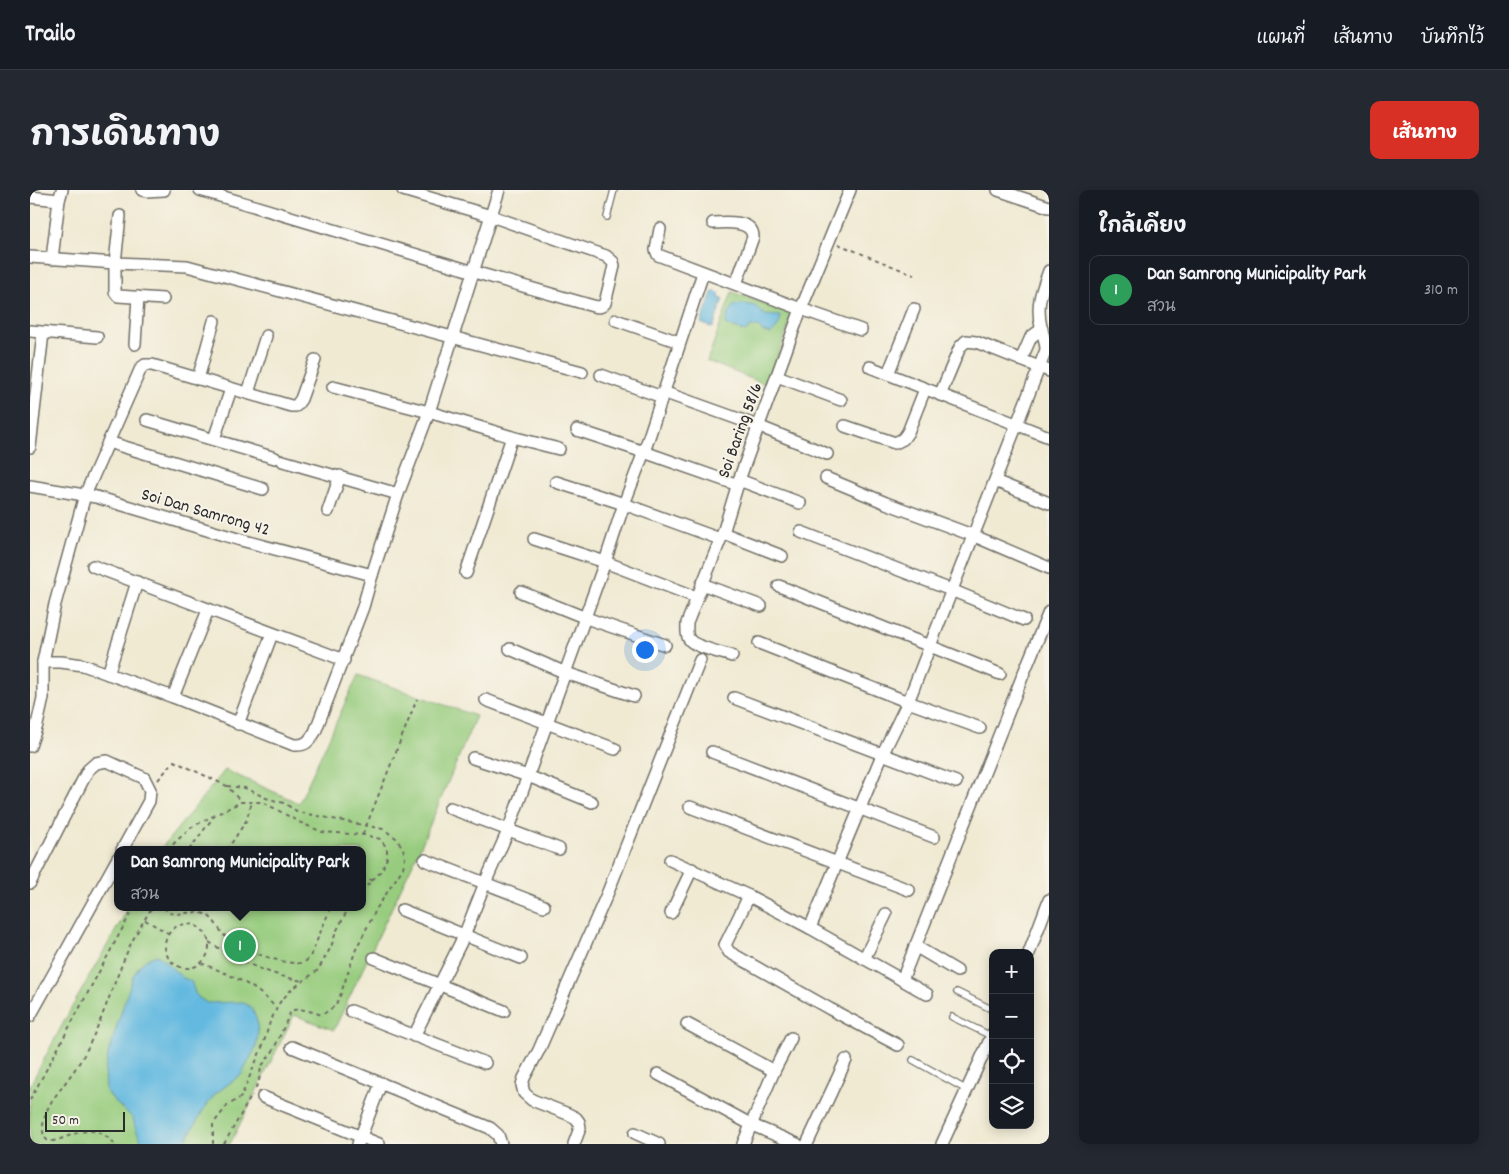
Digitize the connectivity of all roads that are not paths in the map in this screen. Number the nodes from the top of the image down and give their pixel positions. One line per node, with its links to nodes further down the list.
1 (142, 190): 2 (street)
2 (164, 190)
3 (200, 190): 21 (street)
4 (403, 190): 13 (street)
5 (499, 190): 13 (street)
6 (614, 190): 14 (lane)
7 (850, 190): 26 (street, Soi Baring 58/6)
8 (998, 190): 11 (street)
9 (61, 195): 10 (street); 18 (street)
10 (30, 197)
11 (1049, 207)
12 (120, 216): 19 (street)
13 (491, 216): 21 (street); 21 (street)
14 (607, 217)
15 (713, 223): 23 (street)
16 (660, 229): 22 (street)
17 (30, 257): 18 (street)
18 (52, 259): 19 (street)
19 (115, 263): 24 (street); 37 (street)
20 (1049, 271): 28 (street)
21 (474, 272): 37 (street)
22 (703, 273): 23 (street); 38 (street)
23 (736, 284): 26 (street)
24 (138, 297): 25 (street); 39 (street)
25 (163, 299)
26 (801, 309): 32 (street); 47 (street, Soi Baring 58/6)
27 (914, 309): 45 (street)
28 (1044, 315): 31 (street)
29 (616, 320): 38 (street)
30 (214, 321): 48 (street)
31 (1042, 329): 41 (street); 43 (street)
32 (861, 330)
33 (30, 331): 34 (street)
34 (43, 333): 35 (street); 66 (street)
35 (97, 336)
36 (266, 336): 52 (street)
37 (452, 337): 44 (street); 56 (street)
38 (679, 342): 53 (street)
39 (135, 344)
40 (316, 360): 52 (street)
41 (1021, 360): 43 (street); 54 (street)
42 (870, 367): 45 (street)
43 (1044, 369): 58 (street)
44 (582, 372)
45 (888, 374): 51 (street)
46 (601, 375): 53 (street)
47 (777, 376): 55 (street); 59 (street, Soi Baring 58/6)
48 (198, 379): 50 (street); 65 (street)
49 (333, 387): 56 (street)
50 (231, 388): 52 (street); 64 (street)
51 (925, 389): 54 (street); 60 (street)
52 (248, 394)
53 (662, 395): 59 (street); 68 (street)
54 (940, 395): 58 (street)
55 (841, 400)
56 (429, 412): 62 (street); 78 (street)
57 (147, 420): 64 (street)
58 (1017, 425): 63 (street); 72 (street)
59 (758, 426): 69 (street); 74 (street, Soi Baring 58/6)
60 (845, 426)
61 (577, 430): 68 (street)
62 (512, 437): 67 (street); 91 (street)
63 (1049, 437)
64 (214, 440): 70 (street)
65 (108, 442): 76 (street); 77 (street)
66 (30, 447)
67 (559, 449)
68 (644, 452): 74 (street); 81 (street)
69 (827, 454)
70 (340, 476): 78 (street); 82 (street)
71 (826, 478): 84 (street)
72 (995, 481): 80 (street); 84 (street)
73 (556, 482): 81 (street)
74 (738, 482): 79 (street); 85 (street, Soi Baring 58/6)
75 (30, 486): 77 (street, Soi Dan Samrong 42)
76 (262, 489)
77 (85, 494): 92 (street, Soi Dan Samrong 42); 112 (street)
78 (398, 494): 92 (street)
79 (800, 503)
80 (1049, 503)
81 (624, 504): 85 (street); 88 (street)
82 (328, 511)
83 (801, 532): 96 (street)
84 (972, 535): 90 (street); 96 (street)
85 (722, 536): 87 (street); 94 (street, Soi Baring 58/6)
86 (534, 539): 88 (street)
87 (782, 556)
88 (606, 562): 98 (street); 102 (street)
89 (93, 566): 93 (street)
90 (1049, 568)
91 (466, 573)
92 (372, 575): 110 (street)
93 (137, 582): 100 (street); 114 (street)
94 (702, 584): 98 (street, Soi Baring 58/6); 99 (street)
95 (779, 586): 107 (street)
96 (951, 590): 103 (street); 107 (street)
97 (521, 592): 102 (street)
98 (696, 597): 109 (street, Soi Baring 58/6)
99 (761, 606)
100 (208, 610): 104 (street); 119 (street)
101 (1049, 612): 157 (street)
102 (586, 618): 106 (street); 113 (street)
103 (1024, 620)
104 (272, 634): 110 (street); 124 (street)
105 (759, 643): 122 (street)
106 (665, 645)
107 (929, 646): 115 (street); 122 (street)
108 (510, 649): 113 (street)
109 (732, 656)
110 (344, 660): 124 (street)
111 (700, 660): 192 (street)
112 (43, 662): 114 (street); 117 (street)
113 (566, 672): 118 (street); 123 (street)
114 (108, 674): 119 (street)
115 (1000, 674)
116 (30, 681): 117 (street)
117 (42, 684): 126 (street)
118 (634, 696)
119 (173, 698): 124 (street)
120 (734, 698): 129 (street)
121 (486, 700): 123 (street)
122 (908, 702): 125 (street); 129 (street)
123 (547, 722): 127 (street); 131 (street)
124 (238, 724)
125 (980, 728)
126 (30, 746)
127 (615, 749)
128 (712, 752): 136 (street)
129 (882, 755): 132 (street); 136 (street)
130 (473, 758): 131 (street)
131 (528, 776): 133 (street); 137 (street)
132 (956, 782)
133 (592, 802)
134 (690, 807): 143 (street)
135 (450, 808): 137 (street)
136 (860, 809): 138 (street); 143 (street)
137 (508, 831): 140 (street); 147 (street)
138 (934, 836)
139 (124, 846): 146 (street)
140 (559, 849)
141 (425, 860): 147 (street)
142 (670, 860): 145 (street)
143 (838, 863): 148 (street); 155 (street)
144 (114, 865): 170 (street)
145 (692, 869): 149 (street); 153 (street)
146 (30, 883)
147 (485, 883): 151 (street); 156 (street)
148 (909, 890)
149 (749, 896): 155 (street); 177 (street)
150 (1049, 900): 158 (street)
151 (544, 906)
152 (402, 910): 156 (street)
153 (671, 913)
154 (886, 914): 161 (street)
155 (810, 928): 161 (street)
156 (464, 936): 160 (street); 164 (street)
157 (915, 946): 162 (street); 163 (street)
158 (1031, 949)
159 (374, 958): 164 (street)
160 (521, 958)
161 (864, 959): 163 (street)
162 (957, 971)
163 (902, 980): 166 (street)
164 (440, 985): 169 (street); 174 (street)
165 (957, 992): 167 (lane)
166 (927, 994)
167 (989, 1008)
168 (351, 1011): 174 (street)
169 (504, 1011)
170 (30, 1016)
171 (952, 1017): 173 (lane)
172 (688, 1024): 182 (street)
173 (989, 1034)
174 (414, 1036): 181 (street)
175 (791, 1038): 182 (street)
176 (990, 1039): 185 (street)
177 (898, 1045)
178 (292, 1047): 184 (street)
179 (846, 1060): 196 (street)
180 (913, 1060): 185 (lane)
181 (485, 1064)
182 (774, 1071): 187 (street)
183 (658, 1074): 187 (street)
184 (381, 1084): 189 (street); 191 (street)
185 (967, 1090): 197 (street)
186 (263, 1097): 189 (street)
187 (752, 1124): 194 (street); 195 (street)
188 (635, 1133): 193 (street)
189 (359, 1140): 190 (street)
190 (379, 1144)
191 (501, 1144)
192 (574, 1144)
193 (659, 1144)
194 (743, 1144)
195 (797, 1144)
196 (807, 1144)
197 (942, 1144)

